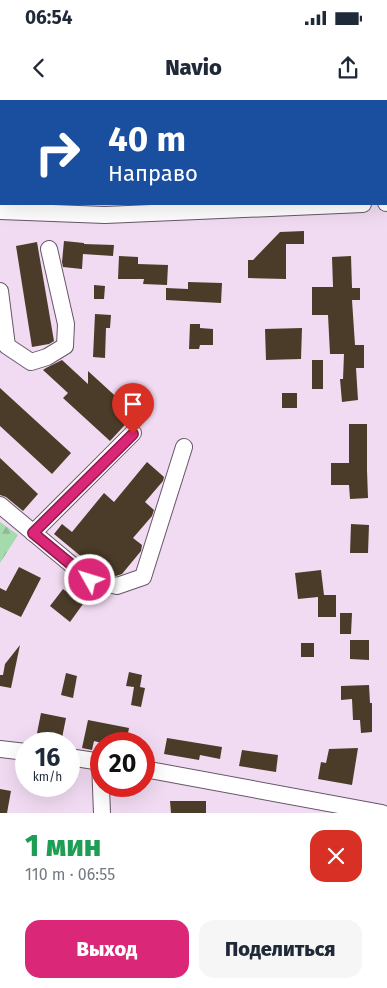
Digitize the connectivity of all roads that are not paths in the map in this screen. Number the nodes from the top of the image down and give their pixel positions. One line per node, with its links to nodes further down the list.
1 (311, 205): 2 (street)
2 (105, 209): 3 (street)
3 (0, 211)
4 (49, 249): 6 (street)
5 (1, 302): 6 (street)
6 (2, 330)
7 (133, 434): 10 (street)
8 (184, 447): 10 (street)
9 (0, 505): 10 (street)
10 (33, 533)
11 (0, 749): 12 (street)
12 (15, 751)
13 (155, 771): 16 (street)
14 (102, 797): 15 (street)
15 (102, 813)
16 (382, 813)

